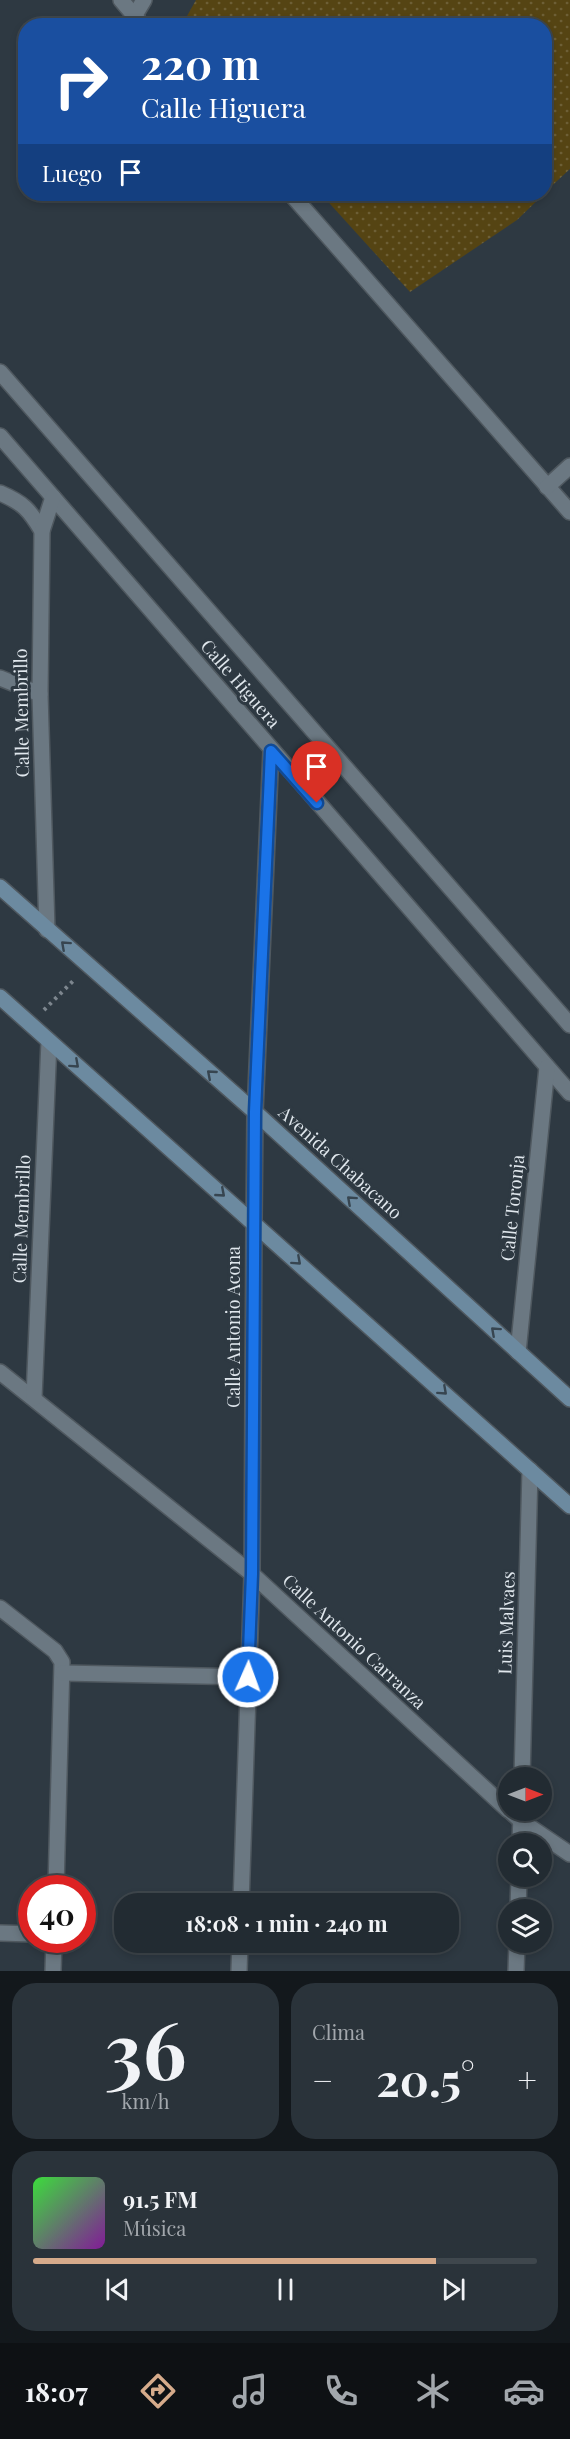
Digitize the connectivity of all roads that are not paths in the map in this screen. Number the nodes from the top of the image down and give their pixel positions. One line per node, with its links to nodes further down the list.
1 (121, 0): 3 (street)
2 (144, 0): 4 (street)
3 (137, 18)
4 (140, 18)
5 (297, 201): 9 (street)
6 (0, 372): 20 (street, Calle Higuera)
7 (0, 436): 11 (street, Calle Higuera)
8 (570, 466): 9 (street)
9 (547, 487): 12 (street)
10 (0, 493): 13 (street)
11 (52, 498): 13 (street, Calle Membrillo); 16 (street, Calle Higuera)
12 (570, 512)
13 (42, 531): 15 (street, Calle Membrillo)
14 (0, 678): 15 (street)
15 (40, 694): 18 (street, Calle Membrillo)
16 (271, 751): 22 (street, Calle Higuera); 24 (street, Calle Antonio Acona)
17 (0, 887): 18 (main road, Avenida Chabacano)
18 (47, 930): 24 (main road, Avenida Chabacano, one-way to 18)
19 (0, 997): 21 (main road)
20 (570, 1025)
21 (49, 1041): 25 (main road, one-way to 25); 28 (street, Calle Membrillo)
22 (547, 1067): 23 (street, Calle Higuera); 26 (street, Calle Toronja)
23 (570, 1093)
24 (255, 1112): 25 (street, Calle Antonio Acona); 26 (main road, Avenida Chabacano, one-way to 24)
25 (254, 1222): 30 (main road, one-way to 30); 32 (street, Calle Antonio Acona)
26 (518, 1352): 29 (main road, Avenida Chabacano)
27 (0, 1372): 28 (street, Calle Antonio Carranza)
28 (34, 1398): 32 (street, Calle Antonio Carranza)
29 (570, 1399)
30 (531, 1470): 31 (main road); 36 (street, Luis Malvaes)
31 (570, 1506)
32 (252, 1574): 35 (street, Calle Antonio Acona); 37 (street, Calle Antonio Carranza)
33 (0, 1608): 34 (street)
34 (63, 1673): 35 (street); 40 (street)
35 (248, 1677): 41 (street, Calle Antonio Acona)
36 (522, 1767)
37 (498, 1800)
38 (527, 1821): 39 (street, Calle Antonio Carranza)
39 (570, 1854)
40 (56, 1875)
41 (241, 1893)
42 (0, 1933): 43 (street)
43 (18, 1934)
44 (54, 1953): 47 (street)
45 (240, 1953): 48 (street)
46 (517, 1953): 49 (street)
47 (53, 1971)
48 (239, 1971)
49 (516, 1971)

